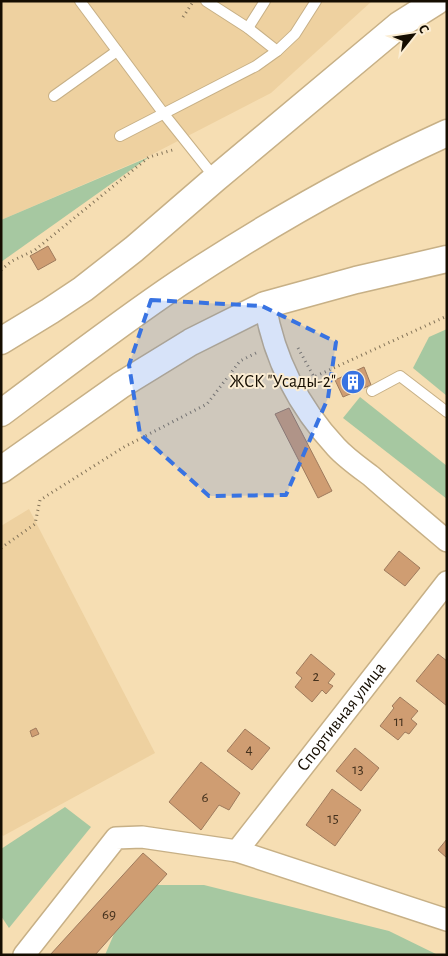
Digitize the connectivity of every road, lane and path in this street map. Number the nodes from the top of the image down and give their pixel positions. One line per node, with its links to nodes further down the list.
1 (80, 1): 9 (lane)
2 (193, 1): 7 (path)
3 (265, 1): 8 (lane)
4 (316, 1): 10 (lane)
5 (437, 1): 16 (street)
6 (211, 2): 8 (lane)
7 (183, 18)
8 (248, 28): 10 (lane)
9 (117, 51): 11 (lane); 12 (lane)
10 (277, 51): 12 (lane)
11 (54, 96)
12 (164, 114): 14 (lane); 15 (lane)
13 (447, 133): 26 (street)
14 (120, 136)
15 (189, 145): 16 (lane); 18 (path)
16 (215, 179): 21 (street)
17 (447, 259): 19 (street)
18 (1, 270)
19 (265, 305): 22 (street); 27 (street)
20 (447, 316): 23 (path)
21 (1, 341)
22 (274, 344): 28 (street); 29 (path)
23 (314, 377)
24 (372, 391): 25 (lane)
25 (447, 412)
26 (1, 413)
27 (1, 470)
28 (447, 541)
29 (1, 548)
30 (447, 582): 31 (street, Спортивная улица)
31 (237, 851): 32 (street); 33 (street)
32 (447, 920)
33 (24, 955)

